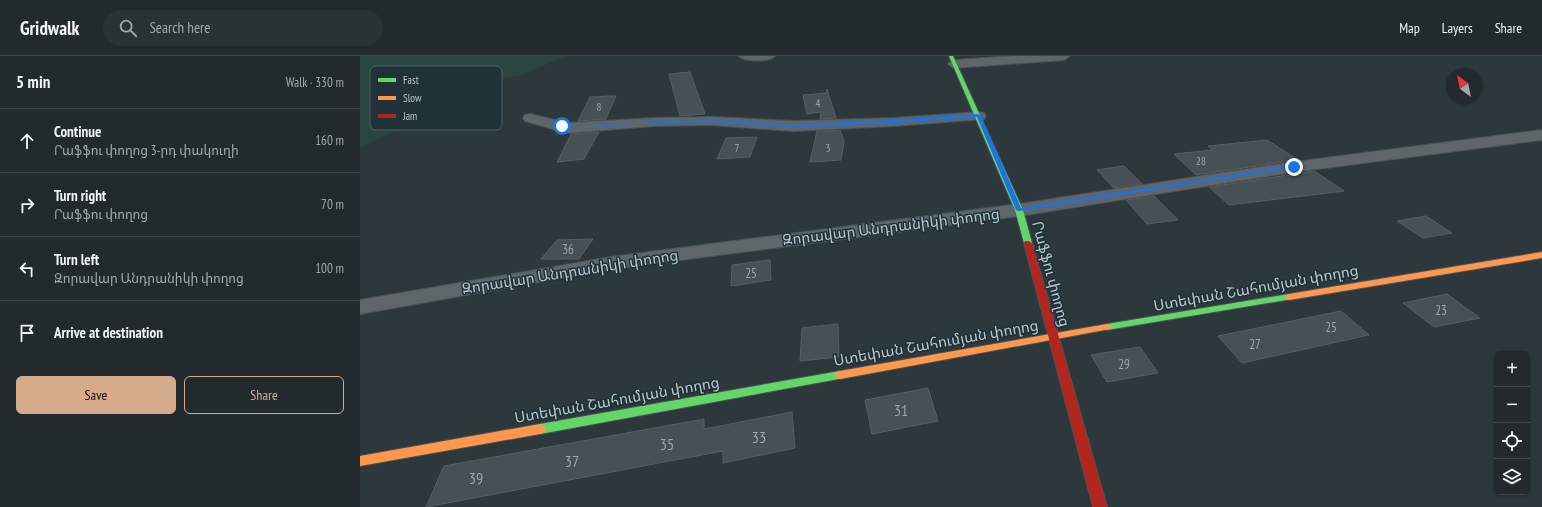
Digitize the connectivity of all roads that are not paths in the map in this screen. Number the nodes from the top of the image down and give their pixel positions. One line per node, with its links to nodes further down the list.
1 (745, 56): 2 (street)
2 (768, 56)
3 (943, 56): 5 (street)
4 (1064, 56): 5 (street)
5 (952, 59): 6 (street, Րաֆֆու փողոց)
6 (978, 116): 7 (street); 9 (street, Րաֆֆու փողոց)
7 (530, 118)
8 (1542, 135): 9 (street, Զորավար Անդրանիկի փողոց)
9 (1019, 210): 11 (street, Զորավար Անդրանիկի փողոց); 12 (street, Րաֆֆու փողոց)
10 (1542, 254): 12 (street, Ստեփան Շահումյան փողոց)
11 (360, 307)
12 (1054, 336): 13 (street, Ստեփան Շահումյան փողոց); 14 (street, Րաֆֆու փողոց)
13 (360, 461)
14 (1100, 507)

